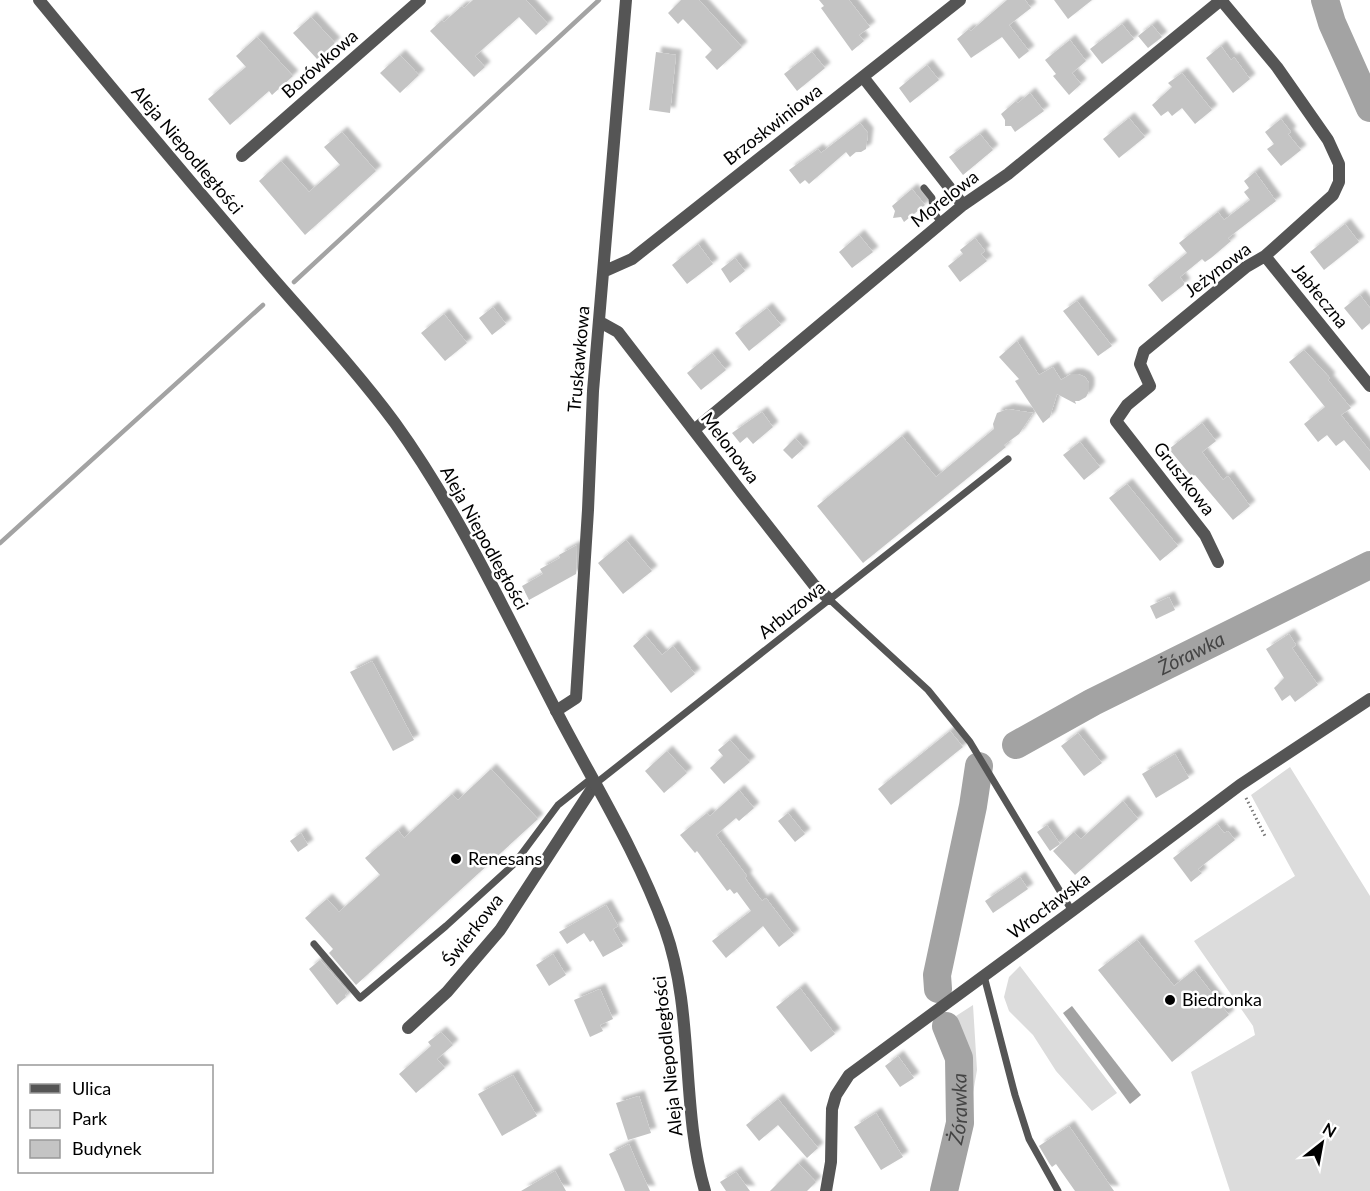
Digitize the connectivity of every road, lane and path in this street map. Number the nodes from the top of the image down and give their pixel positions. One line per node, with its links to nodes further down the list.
1 (39, 0): 22 (street, Aleja Niepodległości)
2 (420, 0): 8 (street, Borówkowa)
3 (960, 0): 6 (street, Brzoskwiniowa)
4 (1221, 0): 7 (street, Morelowa); 10 (street, Morelowa)
5 (628, 2): 13 (street, Truskawkowa)
6 (863, 77): 10 (street); 13 (street, Brzoskwiniowa)
7 (1328, 140): 12 (street, Jeżynowa)
8 (242, 156)
9 (924, 188): 11 (lane)
10 (963, 205): 11 (street, Morelowa)
11 (941, 223): 17 (street, Morelowa)
12 (1265, 256): 15 (street, Jabłeczna); 16 (street, Jeżynowa)
13 (605, 271): 14 (street, Truskawkowa)
14 (600, 322): 17 (street, Melonowa); 22 (street, Truskawkowa)
15 (1370, 386)
16 (1116, 421): 19 (street, Gruszkowa)
17 (694, 430): 20 (street, Melonowa)
18 (1008, 459): 20 (lane, Arbuzowa)
19 (1218, 562)
20 (829, 599): 23 (lane, Arbuzowa); 26 (lane)
21 (1370, 699): 24 (street, Wrocławska)
22 (556, 711): 23 (street, Aleja Niepodległości)
23 (594, 781): 27 (lane, Arbuzowa); 29 (street, Świerkowa); 30 (street, Aleja Niepodległości)
24 (1240, 785): 25 (path); 26 (street, Wrocławska)
25 (1266, 838)
26 (1072, 911): 28 (street, Wrocławska)
27 (314, 944)
28 (984, 976): 31 (street, Wrocławska); 32 (lane)
29 (408, 1028)
30 (705, 1191)
31 (826, 1191)
32 (1058, 1191)

